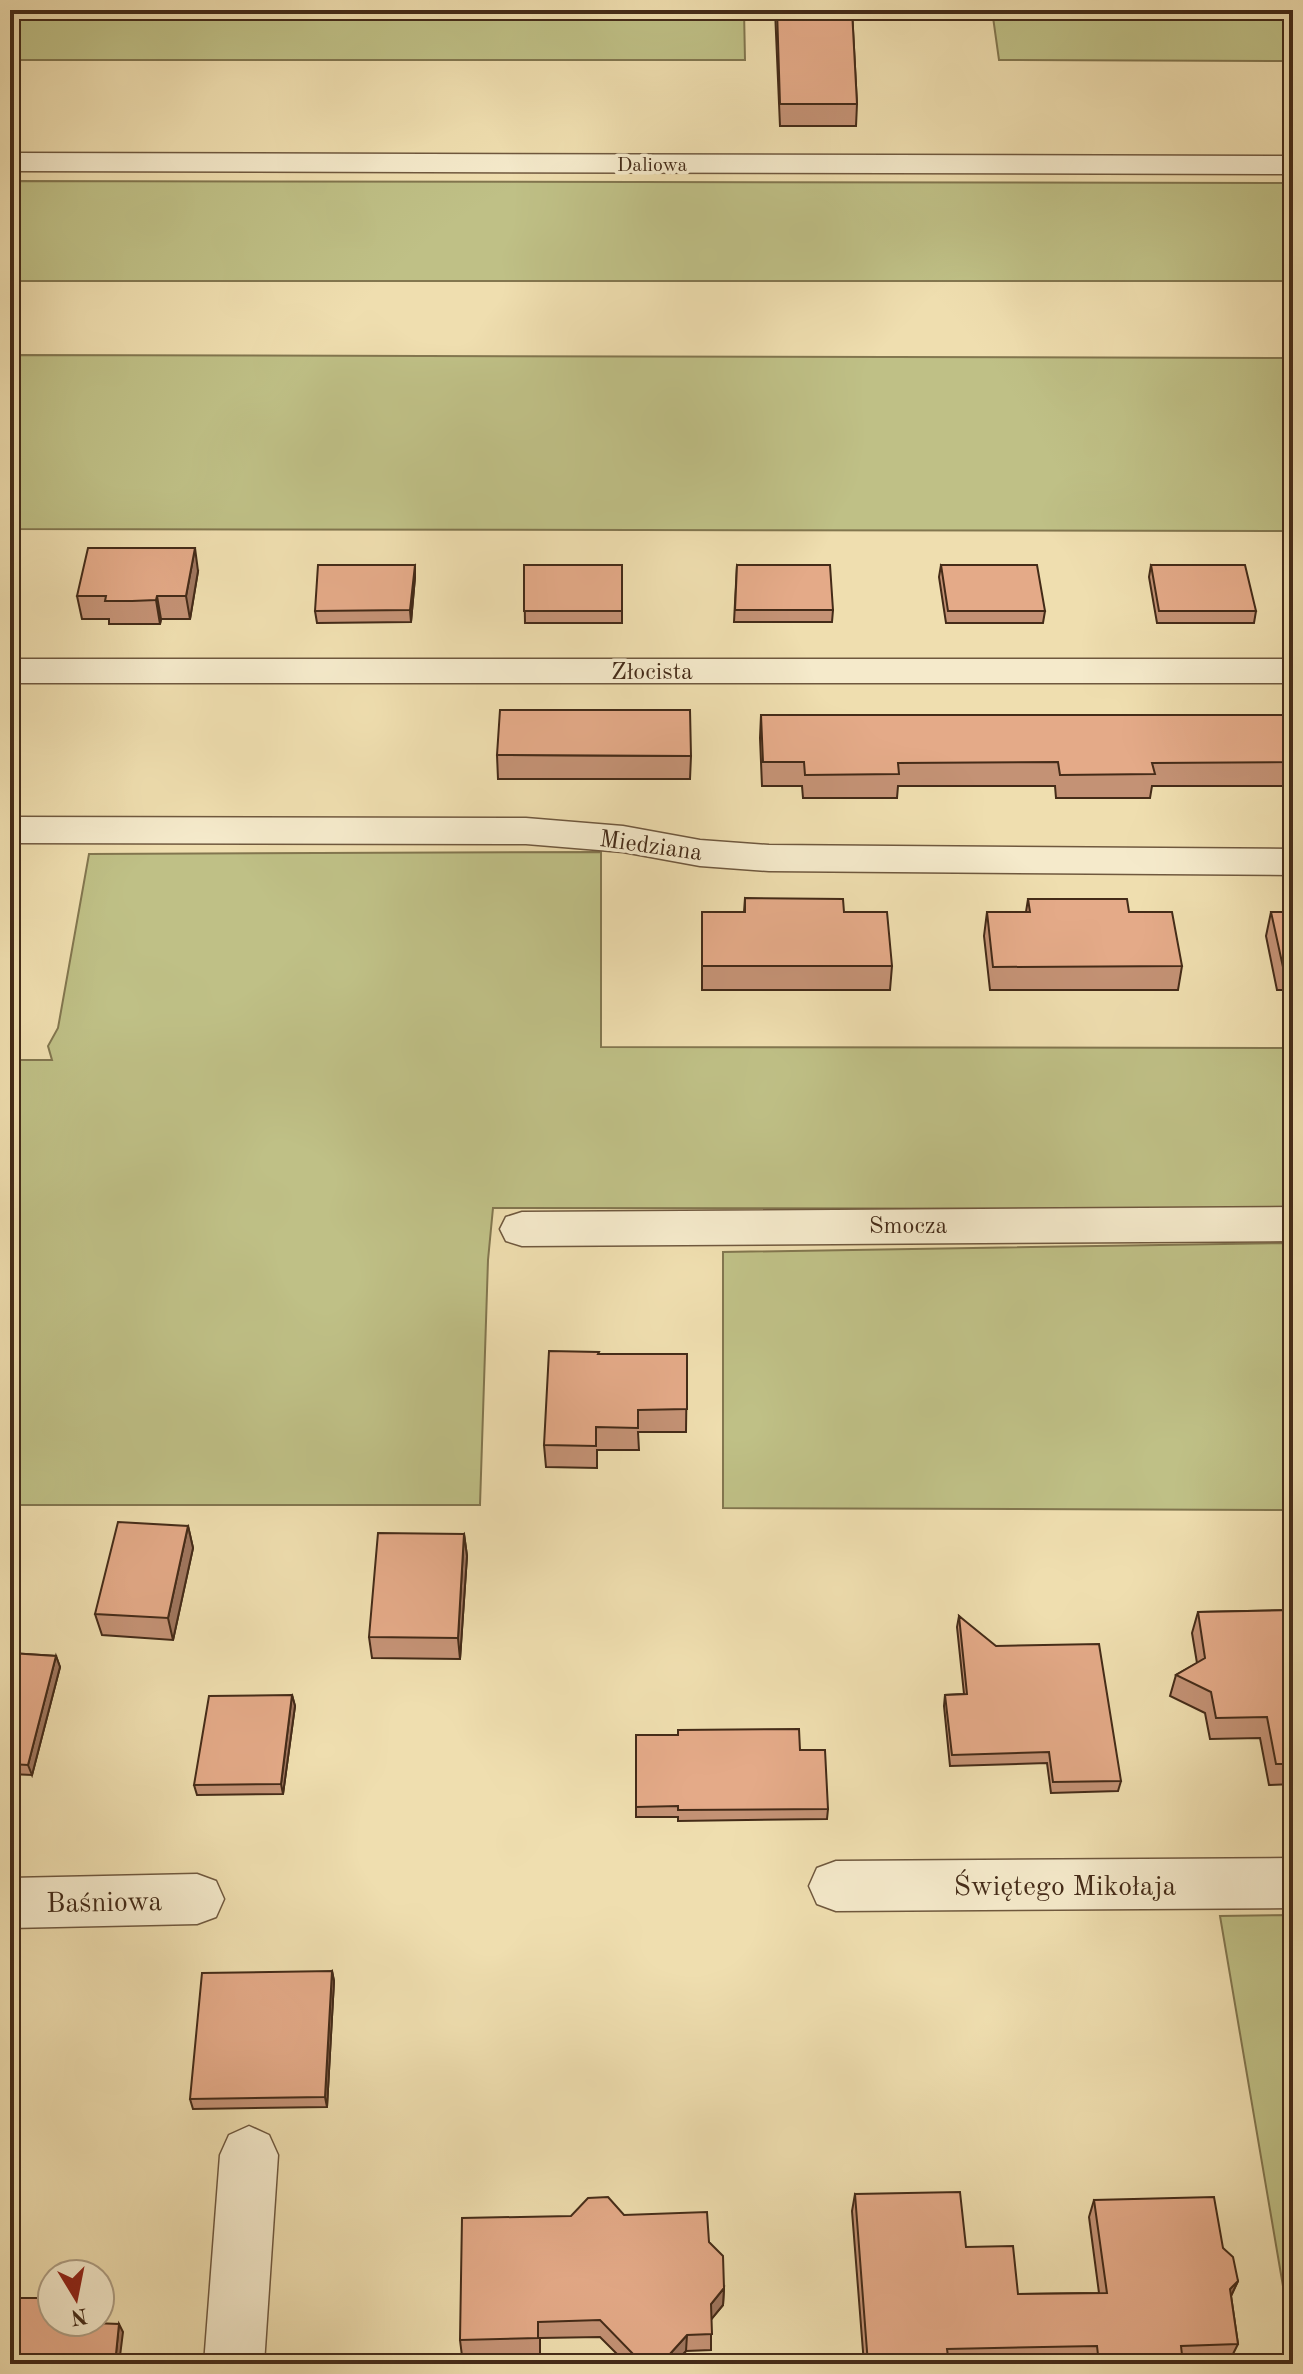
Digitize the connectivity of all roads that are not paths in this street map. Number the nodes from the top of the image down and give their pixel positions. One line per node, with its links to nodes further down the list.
1 (10, 162): 2 (street, Daliowa)
2 (1293, 165)
3 (10, 671): 4 (street, Złocista)
4 (1293, 671)
5 (10, 830): 6 (street, Miedziana)
6 (1293, 862)
7 (1293, 1224): 8 (street, Smocza)
8 (522, 1229)
9 (1293, 1883): 10 (street, Świętego Mikołaja)
10 (836, 1886)
11 (197, 1899): 12 (street, Baśniowa)
12 (10, 1903)
13 (249, 2155): 14 (street)
14 (234, 2364)

